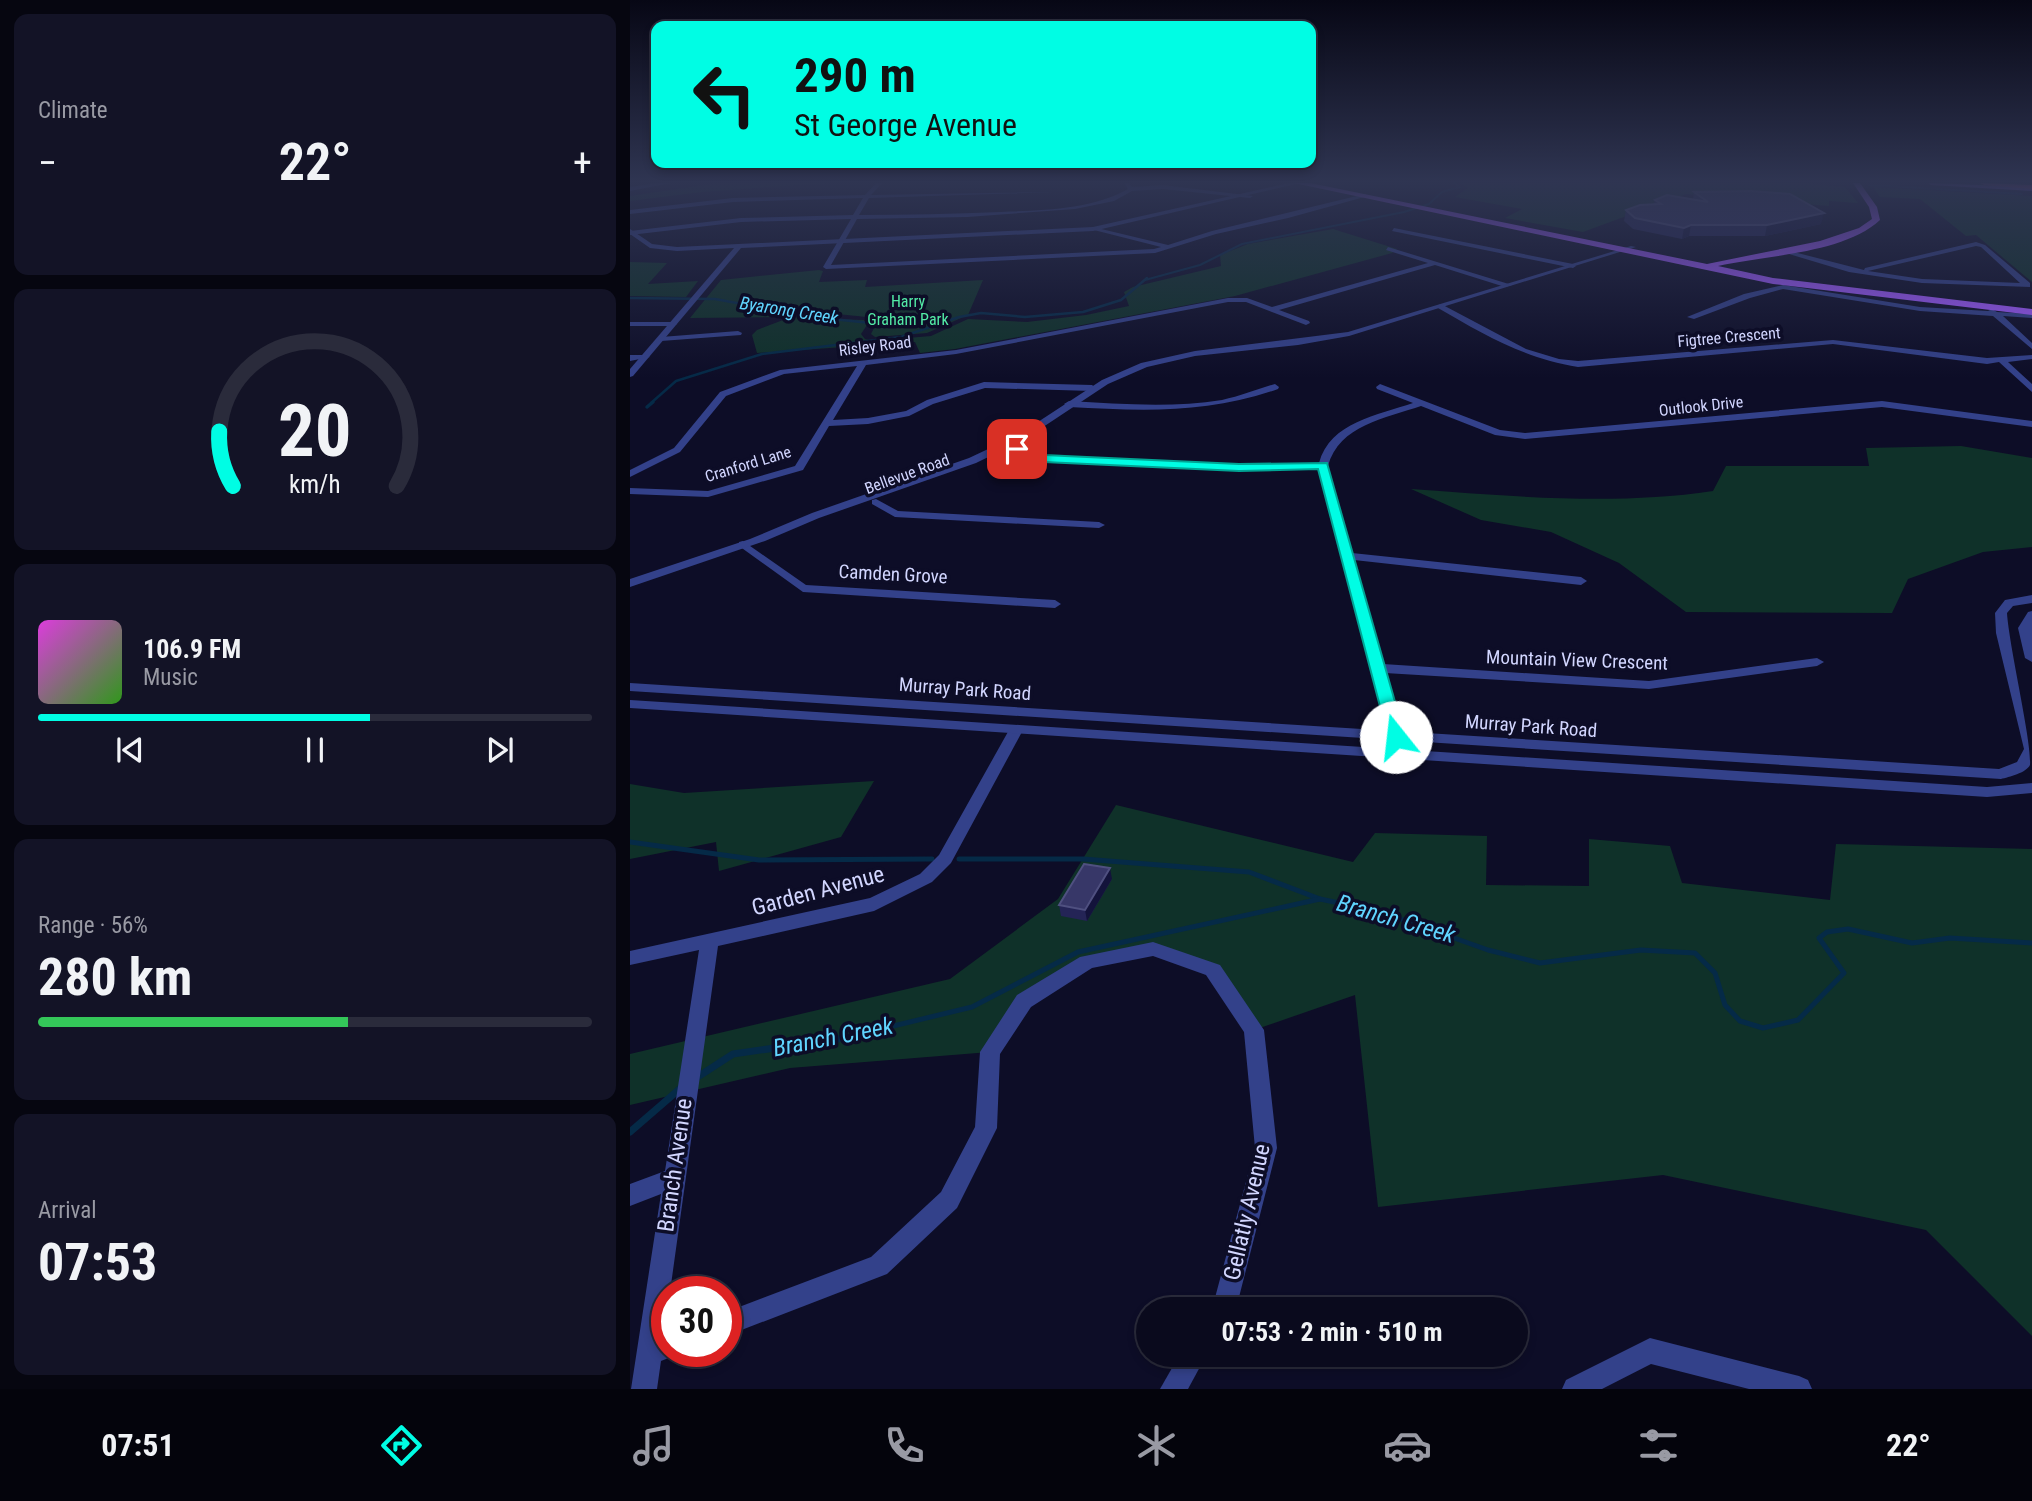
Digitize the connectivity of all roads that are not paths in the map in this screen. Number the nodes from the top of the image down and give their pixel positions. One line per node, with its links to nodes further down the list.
1 (737, 248): 26 (street)
2 (838, 248): 3 (street)
3 (1168, 248)
4 (1483, 248): 15 (street)
5 (1631, 248): 14 (main road); 14 (main road); 15 (street, Bellevue Road)
6 (1786, 248): 14 (main road)
7 (1795, 248): 11 (main road)
8 (1959, 248): 16 (street)
9 (1985, 248): 16 (street)
10 (1388, 249): 13 (street)
11 (1782, 251): 12 (main road); 16 (street)
12 (1752, 257): 14 (main road); 17 (main road)
13 (1435, 263): 18 (street); 20 (street)
14 (1710, 264): 17 (main road); 21 (main road)
15 (1573, 266): 18 (street, Bellevue Road)
16 (1858, 271)
17 (1812, 284): 22 (main road)
18 (1508, 285): 19 (street, Bellevue Road)
19 (1441, 306): 33 (street, Figtree Crescent); 38 (street, Bellevue Road)
20 (1271, 310): 24 (street); 34 (street, Risley Road)
21 (1992, 310): 22 (main road); 23 (street); 29 (street)
22 (2032, 312)
23 (1691, 317)
24 (1306, 323)
25 (630, 324): 26 (street)
26 (673, 324): 28 (street)
27 (738, 334): 28 (street)
28 (661, 339): 30 (street)
29 (2032, 347)
30 (646, 357): 32 (street); 35 (street)
31 (2032, 357): 33 (street, Figtree Crescent)
32 (630, 358)
33 (2002, 361): 39 (street)
34 (862, 364): 43 (street, Cranford Lane); 47 (street, Risley Road)
35 (630, 374)
36 (1275, 387): 40 (street)
37 (1380, 387): 41 (street, Outlook Drive)
38 (1092, 388): 40 (street, Bellevue Road); 43 (street)
39 (2032, 389)
40 (1069, 404): 42 (street, Bellevue Road)
41 (1418, 404): 44 (street, Outlook Drive); 46 (street)
42 (1059, 413): 45 (street, Bellevue Road); 51 (street, Bellevue Road)
43 (828, 423): 48 (street, Cranford Lane)
44 (2032, 424)
45 (1017, 449): 46 (street); 49 (street, Bellevue Road)
46 (1323, 466): 52 (street)
47 (630, 474)
48 (630, 491)
49 (876, 502): 50 (street); 51 (street, Bellevue Road)
50 (1099, 525)
51 (748, 542): 54 (street, Bellevue Road); 56 (street, Camden Grove)
52 (1348, 556): 53 (street); 60 (street)
53 (1581, 581)
54 (630, 583)
55 (2032, 599): 66 (street)
56 (1055, 604)
57 (2032, 615): 58 (street)
58 (2032, 658)
59 (1817, 662): 60 (street, Mountain View Crescent)
60 (1377, 668): 65 (street)
61 (630, 687): 62 (street, Murray Park Road)
62 (652, 689): 63 (street); 65 (street, Murray Park Road)
63 (632, 704): 64 (street, Murray Park Road)
64 (1016, 730): 67 (street, Murray Park Road); 68 (street, Garden Avenue)
65 (1396, 737): 66 (street, Murray Park Road)
66 (2001, 774): 67 (street)
67 (2026, 789)
68 (709, 942): 69 (street, Garden Avenue); 70 (street, Branch Avenue)
69 (630, 958)
70 (672, 1179): 71 (street); 72 (street, Branch Avenue)
71 (630, 1195)
72 (664, 1276)
73 (1227, 1297): 74 (street, Gellatly Avenue)
74 (742, 1318)
75 (652, 1367): 77 (street, Branch Avenue)
76 (1187, 1367): 78 (street)
77 (645, 1389)
78 (1173, 1389)
79 (1575, 1389): 80 (street)
80 (1799, 1389)

